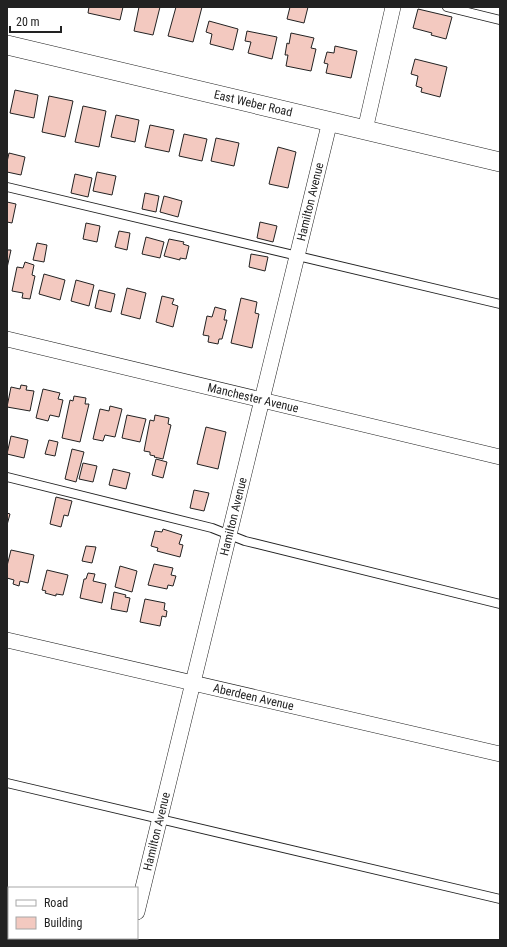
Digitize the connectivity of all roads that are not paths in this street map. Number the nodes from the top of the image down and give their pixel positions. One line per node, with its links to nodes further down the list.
1 (393, 7): 6 (street)
2 (447, 7): 3 (lane)
3 (500, 20)
4 (7, 45): 5 (street, East Weber Road)
5 (330, 122): 6 (street, East Weber Road); 9 (street, Hamilton Avenue)
6 (365, 130): 7 (street, East Weber Road)
7 (500, 162)
8 (7, 187): 9 (lane)
9 (298, 256): 10 (lane); 12 (street, Hamilton Avenue)
10 (500, 304)
11 (7, 339): 12 (street, Manchester Avenue)
12 (261, 401): 13 (street, Manchester Avenue); 15 (street, Hamilton Avenue)
13 (500, 457)
14 (7, 477): 15 (lane)
15 (229, 534): 16 (lane); 18 (street, Hamilton Avenue)
16 (500, 604)
17 (7, 640): 18 (street, Aberdeen Avenue)
18 (194, 682): 19 (street, Aberdeen Avenue); 21 (street, Hamilton Avenue)
19 (500, 754)
20 (7, 783): 21 (lane)
21 (160, 819): 22 (lane); 23 (street, Hamilton Avenue)
22 (500, 899)
23 (138, 908)

